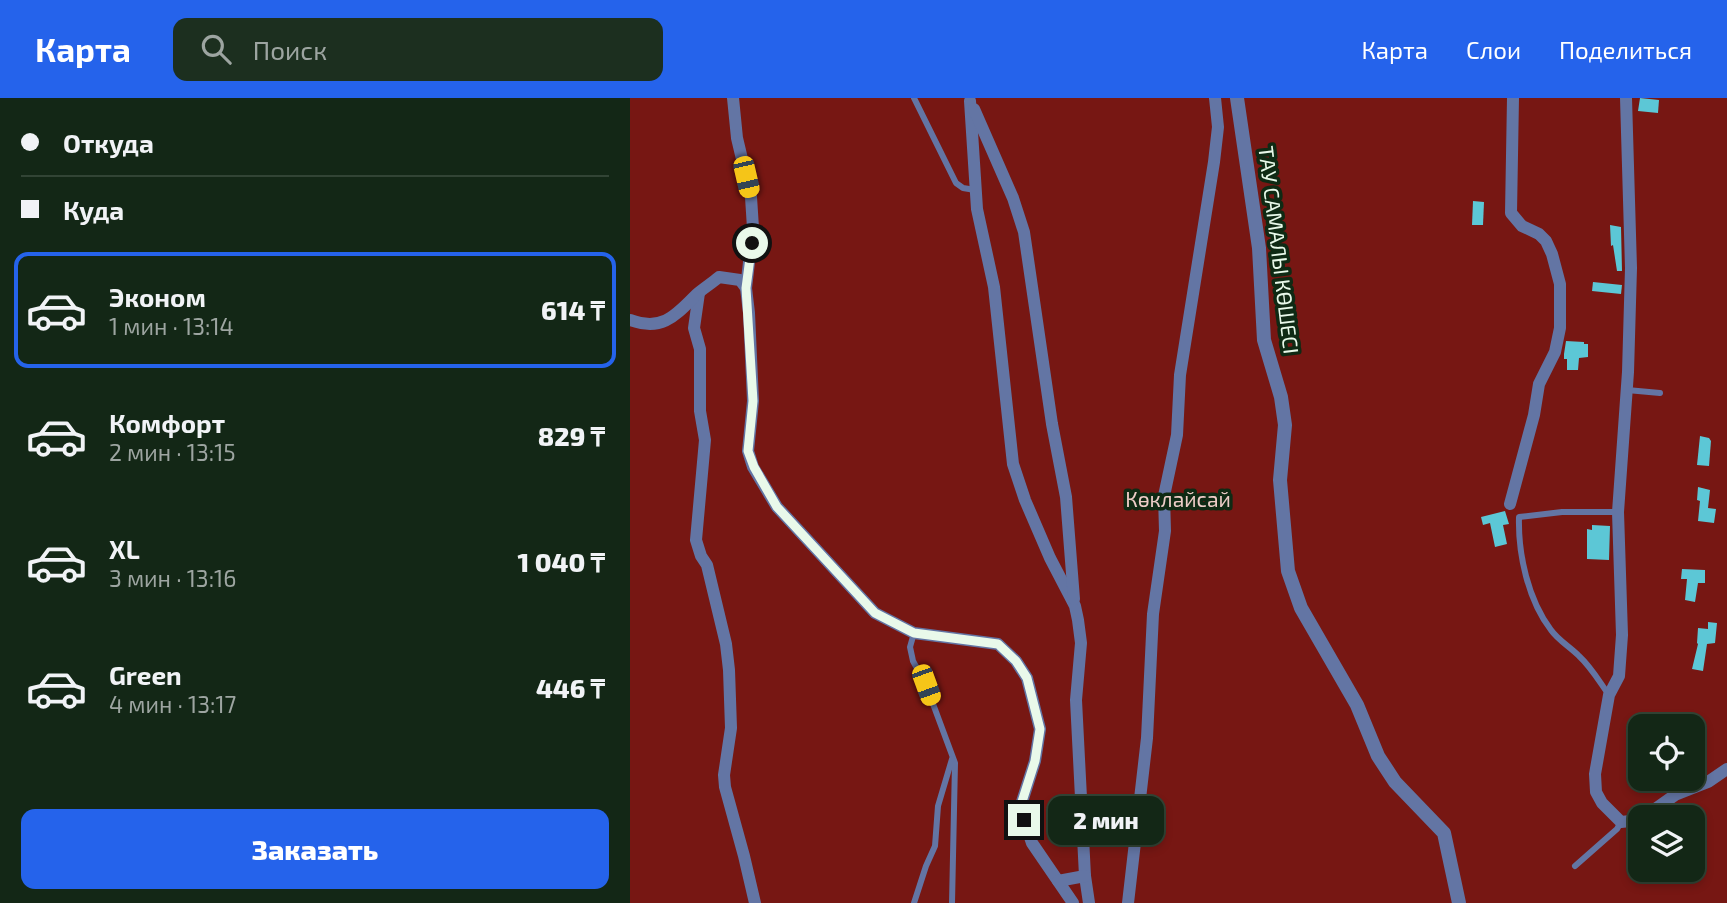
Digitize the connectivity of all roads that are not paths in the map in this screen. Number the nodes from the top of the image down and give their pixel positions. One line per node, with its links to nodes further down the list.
1 (733, 98): 9 (street)
2 (914, 98): 8 (lane)
3 (1215, 98): 32 (street)
4 (1237, 98): 33 (street, ТАУ САМАЛЫ КӨШЕСІ)
5 (1513, 98): 14 (street)
6 (1626, 98): 12 (street)
7 (970, 99): 8 (street); 16 (street)
8 (975, 190): 16 (street)
9 (746, 288): 10 (street); 17 (street)
10 (699, 292): 11 (street); 27 (street)
11 (630, 320)
12 (1627, 390): 13 (lane); 15 (street)
13 (1660, 393)
14 (1510, 505)
15 (1618, 512): 18 (street); 18 (lane)
16 (1075, 606): 25 (street)
17 (914, 633): 19 (lane); 26 (street)
18 (1609, 695): 23 (street)
19 (952, 758): 28 (lane); 29 (lane)
20 (1727, 769): 21 (street)
21 (1661, 805)
22 (1628, 821): 23 (street)
23 (1621, 822): 24 (lane)
24 (1575, 866)
25 (1085, 876): 26 (street); 31 (street)
26 (1058, 881): 30 (street)
27 (755, 903)
28 (914, 903)
29 (952, 903)
30 (1073, 903)
31 (1089, 903)
32 (1128, 903)
33 (1459, 903)

